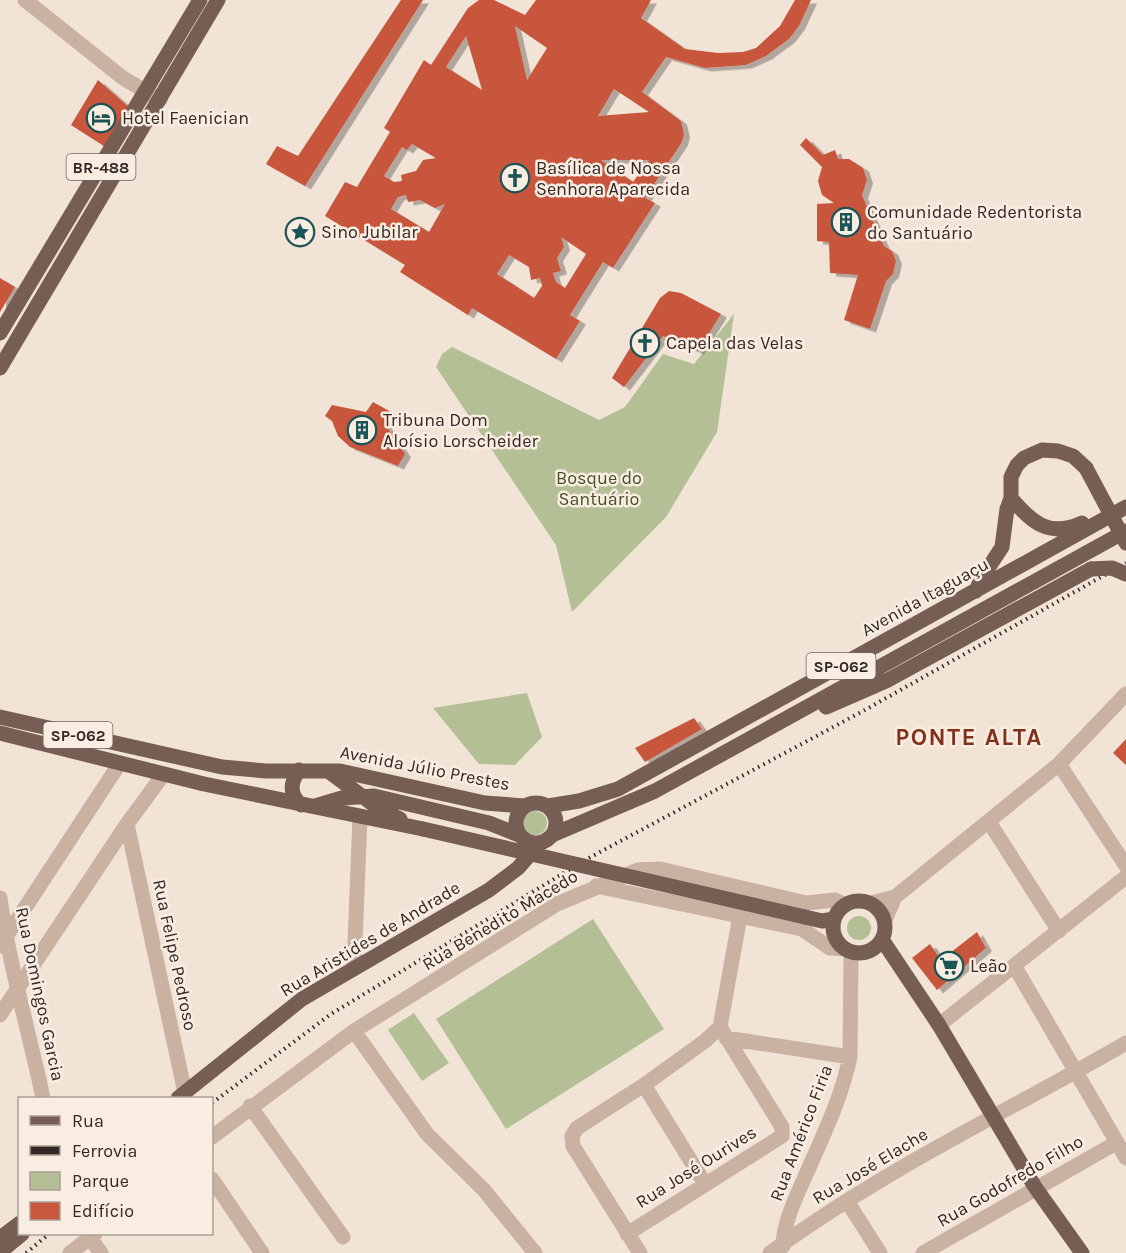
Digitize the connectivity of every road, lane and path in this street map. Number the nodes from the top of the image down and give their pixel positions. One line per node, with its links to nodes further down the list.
1 (25, 0): 4 (street)
2 (200, 0): 4 (main road, BR-488)
3 (218, 0): 5 (main road, BR-488)
4 (145, 93): 5 (street); 6 (main road, BR-488)
5 (160, 100): 7 (main road, BR-488)
6 (0, 333)
7 (0, 368)
8 (1011, 498): 10 (main road); 12 (main road, bridge); 14 (main road)
9 (1126, 507): 10 (main road, Avenida Itaguaçu / SP-062)
10 (1106, 518): 14 (main road, Avenida Itaguaçu / SP-062)
11 (1126, 531): 16 (main road, SP-062)
12 (1126, 543)
13 (1126, 574): 16 (main road, bridge)
14 (976, 591): 28 (main road, Avenida Itaguaçu / SP-062)
15 (1126, 694): 21 (street)
16 (794, 714): 34 (main road, SP-062)
17 (0, 717): 19 (main road, Avenida Júlio Prestes / SP-062)
18 (0, 733): 20 (main road, Avenida Júlio Prestes / SP-062)
19 (115, 743): 20 (main road); 23 (main road, Avenida Júlio Prestes / SP-062)
20 (115, 762): 24 (main road, Avenida Júlio Prestes / SP-062); 48 (street)
21 (1059, 764): 30 (street); 36 (street)
22 (326, 769): 23 (main road, Avenida Júlio Prestes / SP-062); 25 (main road); 27 (main road, Avenida Júlio Prestes / SP-062)
23 (299, 770): 26 (main road)
24 (163, 775): 26 (main road, Avenida Júlio Prestes / SP-062); 31 (street)
25 (361, 795): 26 (main road, Avenida Júlio Prestes / SP-062); 32 (main road); 33 (main road, Avenida Júlio Prestes / SP-062)
26 (306, 806): 29 (main road, Avenida Júlio Prestes)
27 (525, 806): 28 (main road, SP-062); 33 (main road)
28 (548, 806): 34 (main road)
29 (360, 817): 32 (main road, Avenida Júlio Prestes); 52 (street)
30 (989, 822): 39 (street); 46 (street)
31 (127, 824): 54 (street); 63 (street, Rua Felipe Pedroso)
32 (420, 828): 45 (main road, Avenida Júlio Prestes, bridge)
33 (521, 837): 34 (main road, SP-062); 35 (main road)
34 (546, 839): 35 (main road, Rua Aristides de Andrade)
35 (525, 859): 52 (main road, Rua Aristides de Andrade)
36 (1126, 866)
37 (1126, 877): 46 (street)
38 (596, 886): 42 (street); 43 (street, Rua Benedito Macedo); 57 (street, Rua Benedito Macedo)
39 (895, 897): 41 (street); 44 (street)
40 (0, 898): 48 (street, Rua Domingos Garcia)
41 (871, 903): 42 (main road); 44 (main road)
42 (846, 905): 45 (main road)
43 (740, 916): 49 (street, Rua Benedito Macedo); 58 (street)
44 (885, 920): 47 (main road)
45 (830, 923): 49 (main road)
46 (1059, 931): 51 (street)
47 (883, 940): 50 (main road); 53 (main road)
48 (3, 942): 54 (street, Rua Domingos Garcia)
49 (847, 951): 50 (main road); 60 (street, Rua Américo Firia)
50 (869, 952): 53 (main road)
51 (1015, 967): 56 (street); 61 (street)
52 (354, 968): 63 (main road, Rua Aristides de Andrade)
53 (902, 970): 56 (main road)
54 (19, 985): 55 (street); 64 (street, Rua Domingos Garcia)
55 (0, 1015)
56 (939, 1025): 66 (main road)
57 (354, 1031): 65 (street, Rua Benedito Macedo); 85 (street)
58 (723, 1033): 60 (street); 62 (street); 71 (street, Rua José Ourives)
59 (1126, 1043): 61 (street, Rua José Elache)
60 (850, 1057): 80 (street, Rua Américo Firia)
61 (1074, 1073): 66 (street, Rua José Elache); 68 (street)
62 (644, 1085): 71 (street); 75 (street)
63 (181, 1096)
64 (43, 1097)
65 (250, 1106): 67 (street, Rua Benedito Macedo); 78 (street)
66 (993, 1115): 72 (main road); 73 (street, Rua José Elache)
67 (213, 1136)
68 (1116, 1143): 69 (street); 72 (street, Rua Godofredo Filho)
69 (1126, 1158)
70 (213, 1180): 84 (street)
71 (705, 1184): 75 (street, Rua José Ourives)
72 (1035, 1187): 88 (street, Rua Godofredo Filho); 89 (main road)
73 (847, 1201): 80 (street, Rua José Elache); 87 (street)
74 (18, 1224): 79 (main road)
75 (627, 1234): 86 (street)
76 (20, 1235): 81 (main road)
77 (93, 1236): 82 (street); 83 (street)
78 (343, 1237)
79 (0, 1238)
80 (779, 1250)
81 (0, 1252)
82 (70, 1253)
83 (101, 1253)
84 (262, 1253)
85 (535, 1253)
86 (640, 1253)
87 (880, 1253)
88 (923, 1253)
89 (1082, 1253)

